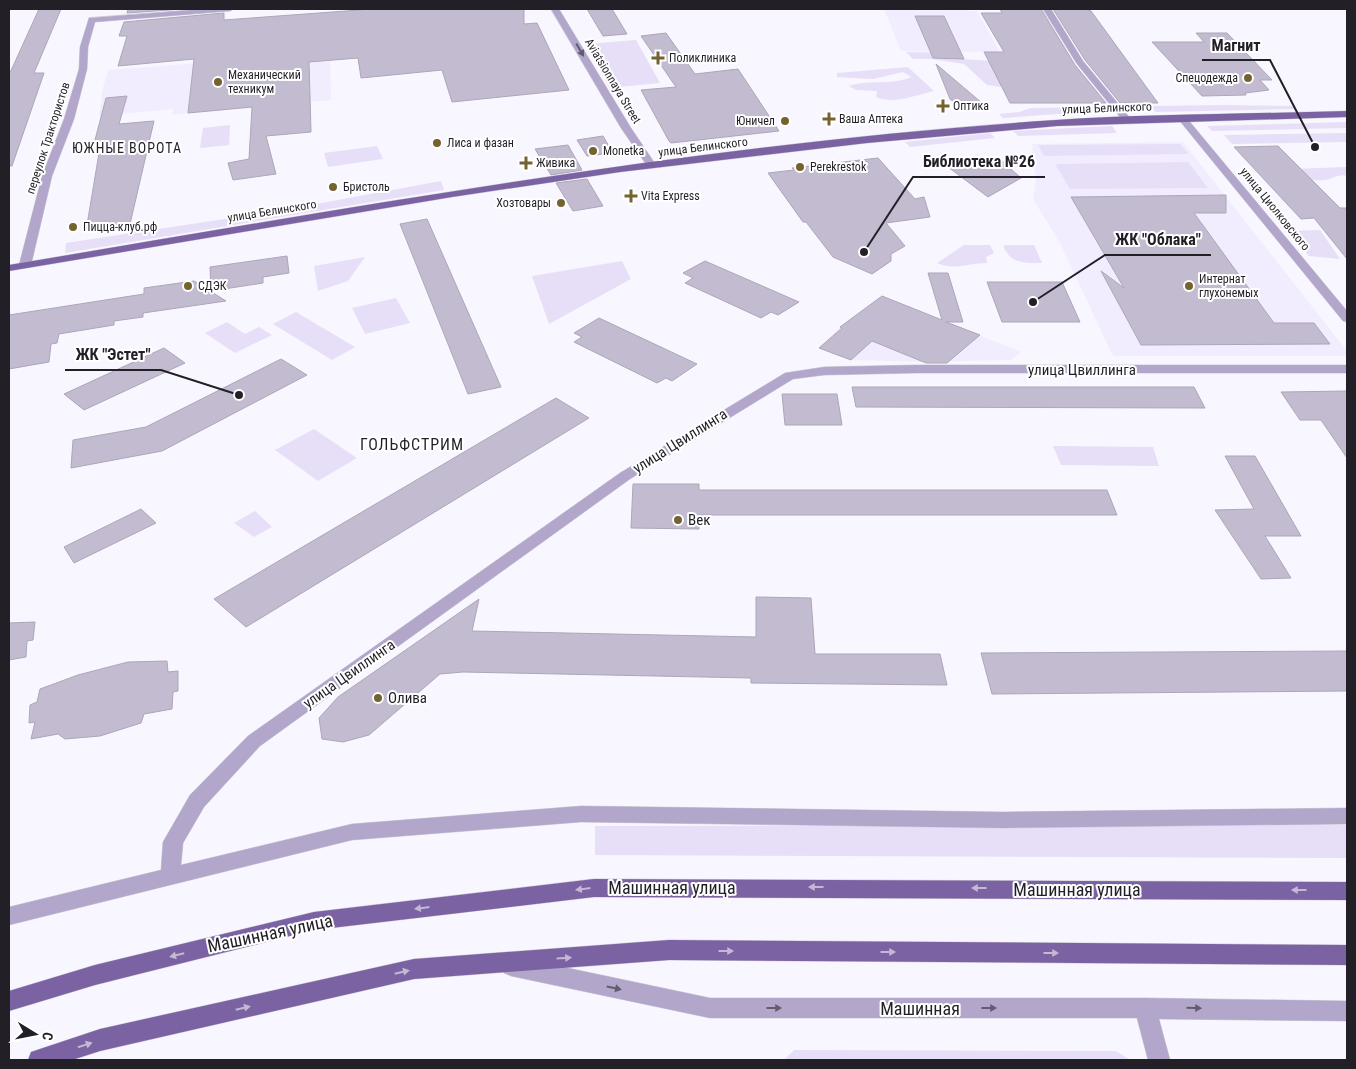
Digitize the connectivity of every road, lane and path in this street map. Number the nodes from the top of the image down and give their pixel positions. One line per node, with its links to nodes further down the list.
1 (230, 9): 8 (street, переулок Трактористов)
2 (555, 9): 7 (street, Aviatsionnaya Street, one-way to 7)
3 (1047, 9): 6 (street)
4 (1347, 114): 5 (main road, улица Белинского)
5 (1182, 118): 6 (main road, улица Белинского); 10 (street, улица Циолковского)
6 (1127, 120): 7 (main road, улица Белинского)
7 (651, 165): 8 (main road, улица Белинского)
8 (25, 265): 9 (main road, улица Белинского)
9 (9, 268)
10 (1347, 318)
11 (1347, 370): 13 (street, улица Цвиллинга)
12 (1347, 816): 13 (street)
13 (170, 876): 15 (street)
14 (1347, 891): 18 (main road, Машинная улица, one-way to 18)
15 (9, 916)
16 (1347, 955): 17 (main road, one-way to 16)
17 (498, 964): 19 (street, Машинная, one-way to 19); 21 (main road, one-way to 17)
18 (9, 1001)
19 (1146, 1008): 20 (street, Машинная, one-way to 20); 22 (street)
20 (1347, 1011)
21 (39, 1060)
22 (1159, 1060)

